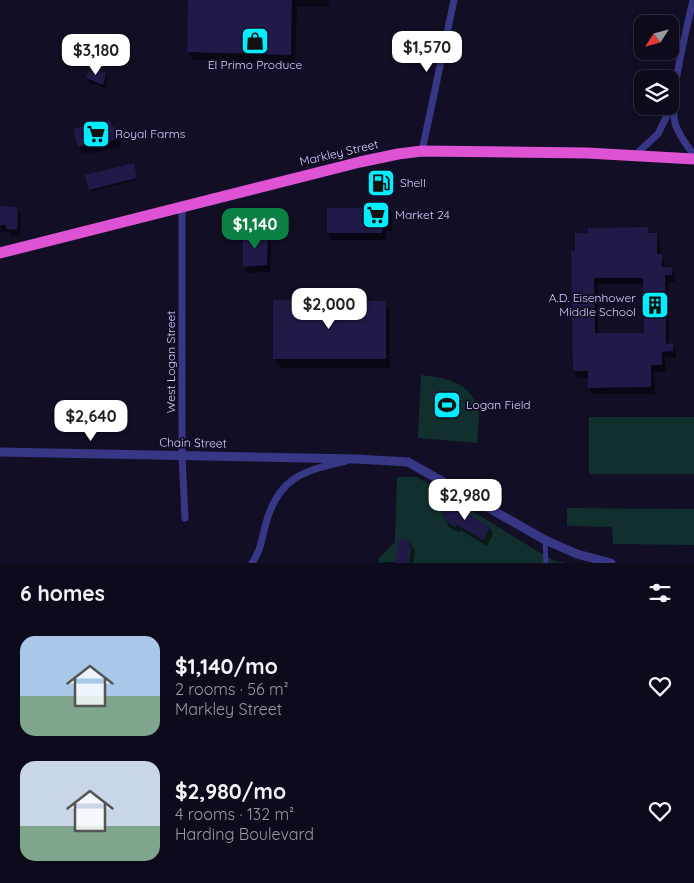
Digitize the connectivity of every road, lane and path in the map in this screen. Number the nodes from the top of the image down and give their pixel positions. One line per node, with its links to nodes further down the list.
1 (454, 0): 6 (street)
2 (693, 0): 3 (street)
3 (679, 70)
4 (667, 115): 7 (street)
5 (674, 115): 8 (street)
6 (422, 151): 7 (highway, Markley Street); 9 (highway, Markley Street)
7 (634, 156): 8 (highway, Markley Street)
8 (694, 157)
9 (182, 206): 10 (highway, Markley Street); 12 (street, West Logan Street)
10 (0, 253)
11 (0, 452): 12 (street, Chain Street)
12 (182, 455): 13 (street, Chain Street); 14 (street, West Logan Street)
13 (356, 459): 15 (street, Chain Street); 16 (street)
14 (185, 518)
15 (546, 540): 17 (street); 18 (street, Chain Street)
16 (252, 563)
17 (546, 563)
18 (611, 563)

